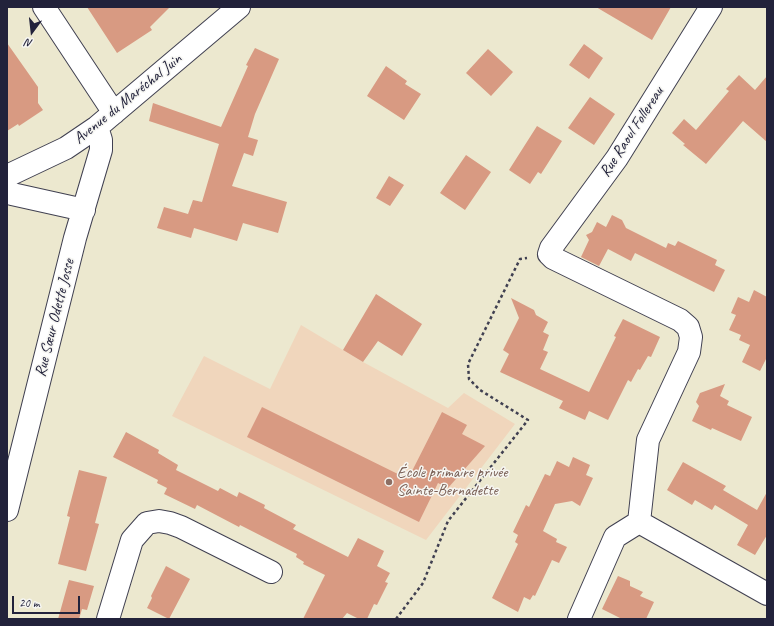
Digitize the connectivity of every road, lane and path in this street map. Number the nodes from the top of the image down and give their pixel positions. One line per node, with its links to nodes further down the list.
1 (44, 7): 4 (street)
2 (238, 7): 4 (street, Avenue du Maréchal Juin)
3 (711, 7): 8 (street, Rue Raoul Follereau)
4 (114, 113): 5 (street, Avenue du Maréchal Juin)
5 (97, 127): 6 (street, Avenue du Maréchal Juin); 7 (street, Rue Sœur Odette Josse)
6 (9, 185): 7 (street)
7 (84, 210): 9 (street, Rue Sœur Odette Josse)
8 (549, 254): 10 (street); 14 (path)
9 (7, 510)
10 (639, 522): 12 (street); 15 (street)
11 (271, 572): 13 (street)
12 (767, 594)
13 (108, 619)
14 (396, 619)
15 (579, 619)

